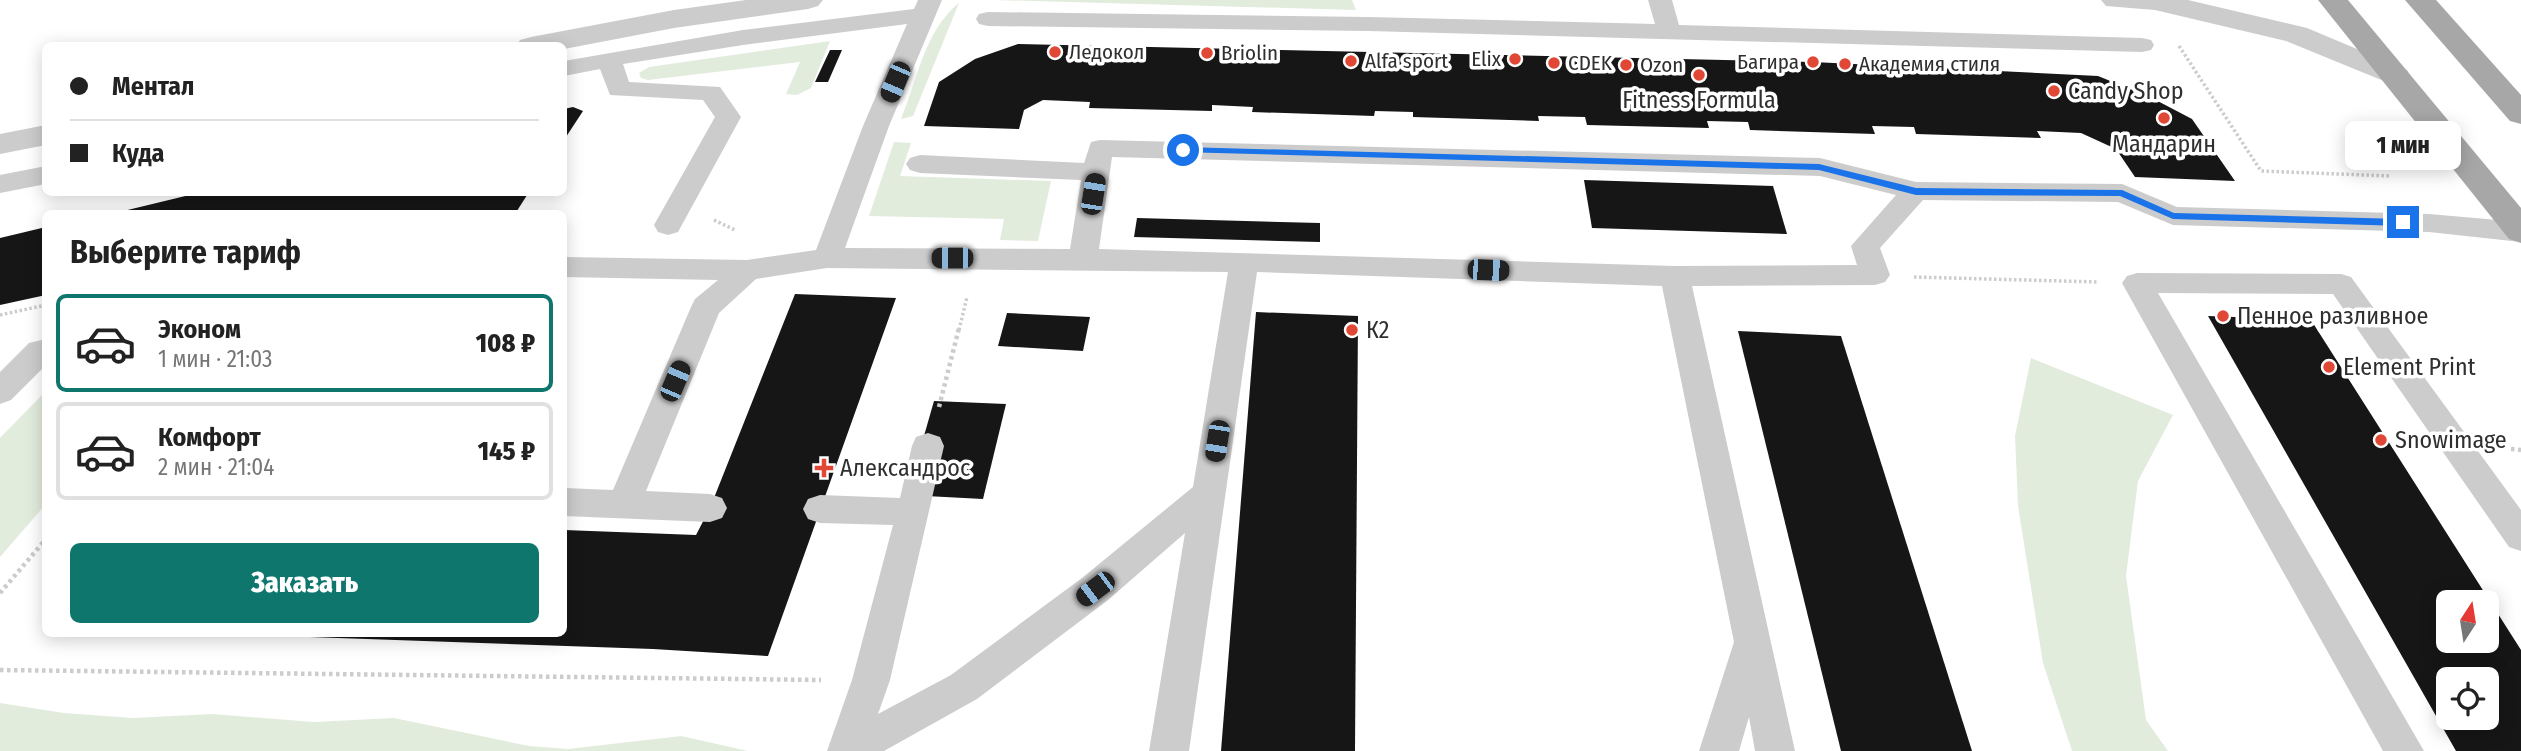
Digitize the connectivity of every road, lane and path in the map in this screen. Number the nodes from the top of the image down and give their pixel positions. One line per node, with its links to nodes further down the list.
1 (808, 0): 10 (street)
2 (1660, 0): 9 (lane)
3 (2116, 0): 6 (street)
4 (2333, 0): 15 (main road)
5 (2420, 0): 16 (main road)
6 (2157, 1): 15 (street)
7 (927, 8): 13 (lane); 27 (lane)
8 (988, 19): 9 (lane)
9 (1669, 32): 11 (lane)
10 (552, 42)
11 (2141, 45)
12 (2178, 45): 22 (path)
13 (609, 59): 14 (lane); 25 (lane)
14 (567, 67)
15 (2396, 77): 26 (main road)
16 (2521, 114)
17 (42, 136): 18 (street)
18 (0, 144)
19 (920, 164): 20 (lane)
20 (1097, 172): 24 (lane); 29 (lane)
21 (42, 176): 23 (lane)
22 (2390, 176)
23 (0, 184)
24 (1916, 191): 26 (lane); 33 (lane)
25 (668, 225)
26 (2521, 232)
27 (827, 258): 28 (lane); 32 (lane)
28 (977, 259): 29 (lane); 40 (path)
29 (1083, 259): 30 (lane)
30 (1244, 262): 34 (lane); 41 (lane)
31 (567, 267): 32 (lane)
32 (747, 270): 43 (lane)
33 (1875, 275): 34 (lane); 35 (path)
34 (1675, 276): 50 (lane)
35 (2082, 282)
36 (42, 306): 37 (path)
37 (0, 315)
38 (42, 351): 39 (lane)
39 (0, 393)
40 (928, 446): 46 (lane)
41 (1209, 493): 53 (lane); 54 (lane)
42 (567, 502): 43 (lane)
43 (624, 504): 44 (lane)
44 (709, 508)
45 (820, 509): 46 (lane)
46 (914, 512): 52 (lane)
47 (2521, 537): 57 (lane)
48 (42, 544): 49 (path)
49 (0, 593)
50 (1752, 642): 55 (lane); 56 (lane)
51 (0, 670): 52 (path)
52 (871, 680): 53 (lane)
53 (847, 750)
54 (1169, 751)
55 (1719, 751)
56 (1775, 751)
57 (2404, 751)

